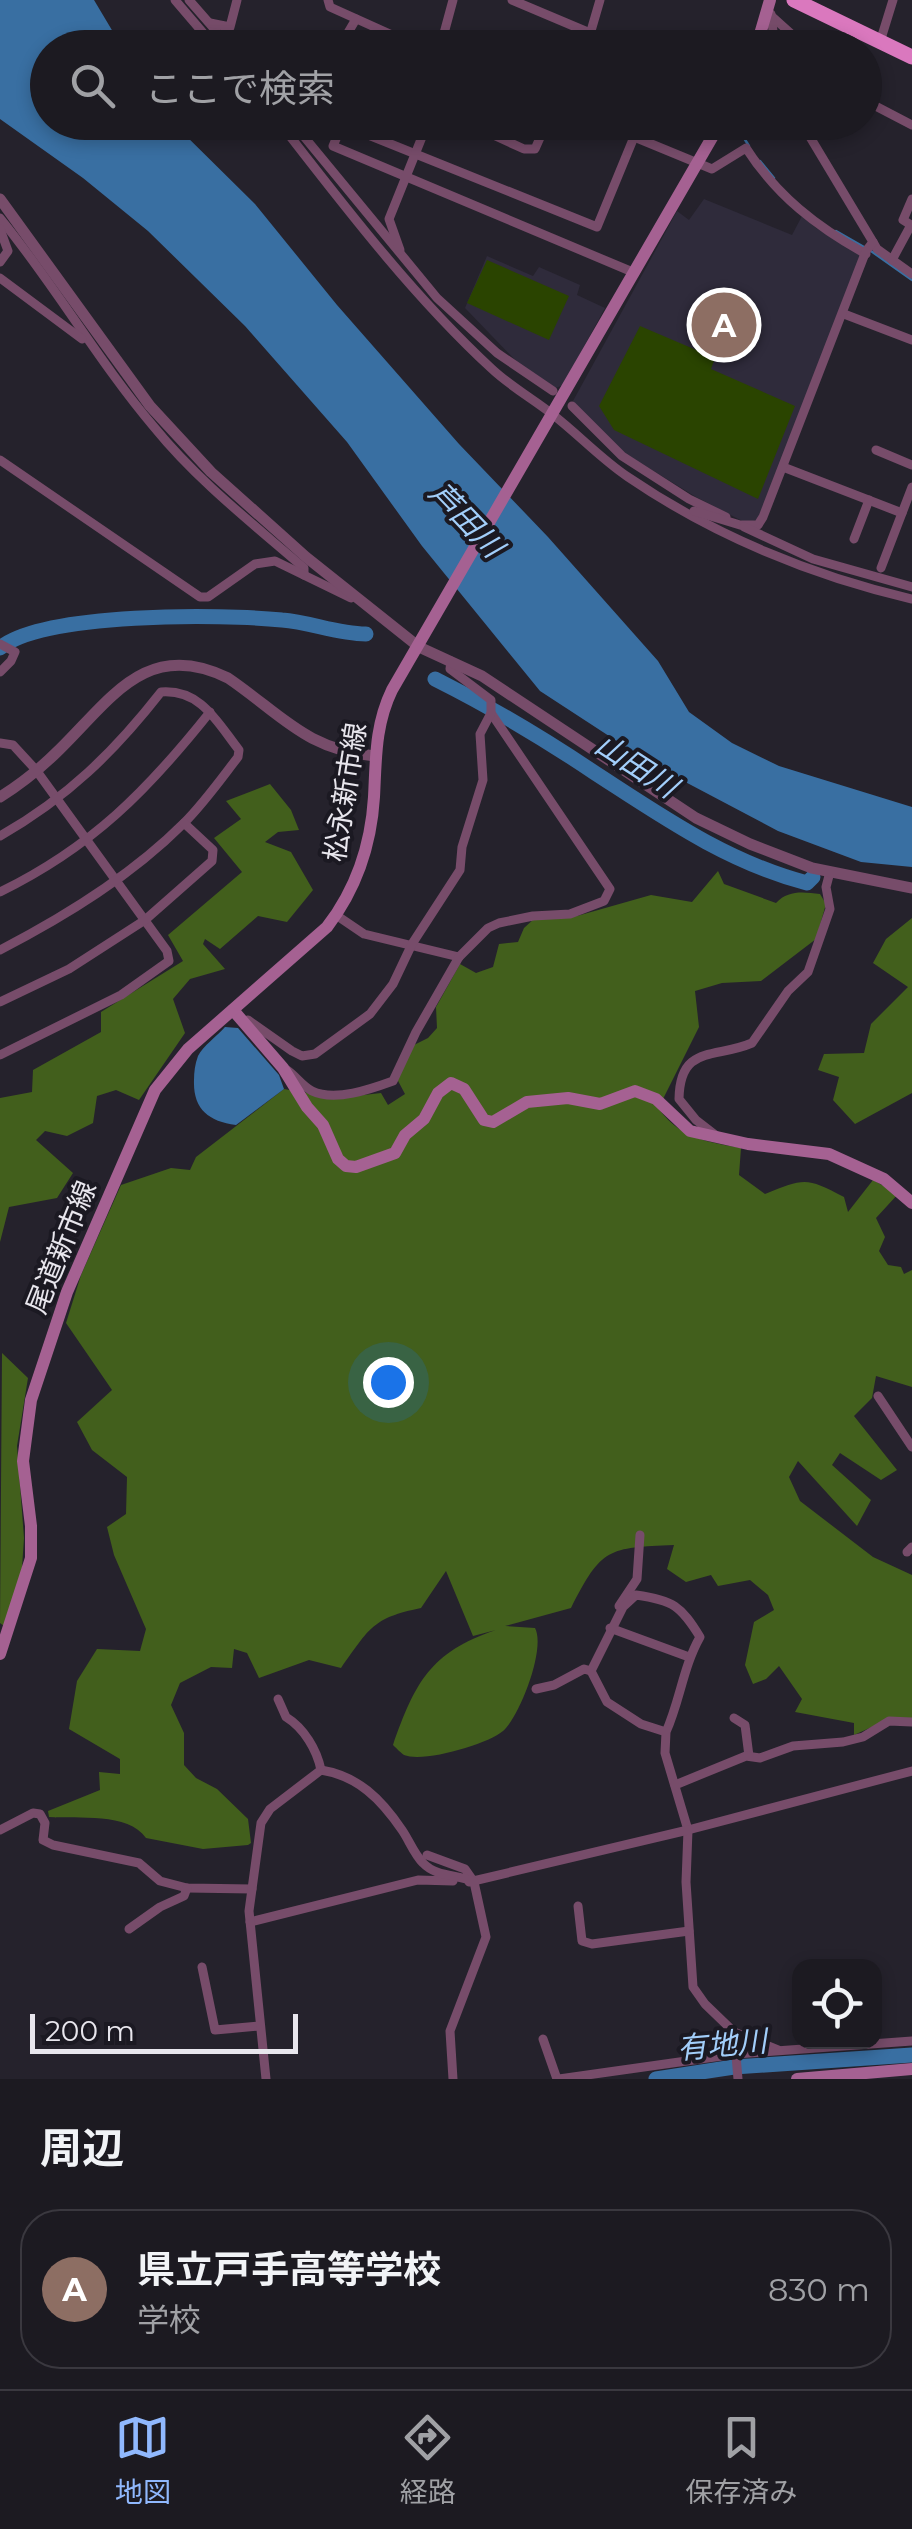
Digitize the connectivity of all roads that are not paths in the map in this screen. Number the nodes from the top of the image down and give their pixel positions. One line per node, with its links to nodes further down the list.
1 (175, 0): 13 (street)
2 (189, 0): 12 (street)
3 (238, 0): 12 (street)
4 (328, 0): 11 (street)
5 (452, 0): 17 (street)
6 (512, 0): 18 (street)
7 (600, 0): 19 (street)
8 (794, 0): 21 (highway)
9 (893, 0): 22 (street)
10 (770, 8): 20 (street)
11 (356, 19): 15 (street); 16 (street)
12 (210, 23): 14 (street)
13 (201, 30)
14 (216, 30)
15 (349, 30)
16 (381, 30)
17 (444, 30)
18 (583, 30)
19 (591, 30)
20 (790, 30)
21 (855, 30)
22 (882, 36)
23 (882, 43): 24 (highway)
24 (912, 57)
25 (882, 109): 26 (street)
26 (912, 125)
27 (292, 140): 52 (street)
28 (306, 140): 48 (street)
29 (335, 140): 40 (street)
30 (379, 140): 38 (street)
31 (420, 140): 38 (street)
32 (504, 140): 33 (street)
33 (539, 140)
34 (633, 140): 38 (street)
35 (641, 140): 39 (street)
36 (711, 140): 39 (main road, 松永新市線)
37 (812, 140): 45 (street)
38 (414, 154): 40 (street)
39 (698, 164): 45 (street); 49 (main road, 松永新市線)
40 (405, 176): 48 (street); 49 (street)
41 (0, 199): 72 (street)
42 (912, 199): 46 (street)
43 (0, 220): 55 (street)
44 (0, 230): 47 (street)
45 (869, 248): 46 (street); 53 (street)
46 (892, 260): 50 (street)
47 (0, 262)
48 (408, 265): 52 (street); 56 (street)
49 (635, 273): 58 (main road, 松永新市線)
50 (912, 274)
51 (0, 278): 55 (street)
52 (418, 292): 58 (street)
53 (844, 314): 54 (street); 62 (street)
54 (912, 340)
55 (90, 346): 70 (street)
56 (553, 392)
57 (572, 406): 67 (street)
58 (550, 419): 66 (street); 74 (main road, 松永新市線)
59 (876, 450): 61 (street)
60 (0, 460): 70 (street)
61 (912, 465)
62 (783, 467): 64 (street); 67 (street)
63 (911, 491): 65 (street)
64 (869, 500): 65 (street); 68 (street)
65 (902, 513): 69 (street)
66 (690, 515): 67 (street); 73 (street)
67 (740, 525): 71 (street)
68 (854, 539)
69 (881, 568)
70 (304, 575): 72 (street)
71 (912, 587)
72 (361, 598): 74 (street)
73 (912, 599)
74 (422, 640): 76 (street); 81 (main road, 松永新市線)
75 (0, 644): 77 (street)
76 (450, 662): 79 (street); 88 (street)
77 (0, 672)
78 (210, 712): 84 (street); 85 (street); 87 (street)
79 (491, 712): 94 (street); 96 (street)
80 (0, 743): 82 (street)
81 (375, 756): 82 (street); 92 (main road, 松永新市線)
82 (36, 770): 83 (street); 84 (street)
83 (0, 797)
84 (58, 800): 86 (street); 87 (street)
85 (184, 823): 89 (street); 93 (street)
86 (0, 836)
87 (87, 840): 89 (street); 91 (street)
88 (830, 872): 90 (street); 101 (street)
89 (116, 880): 93 (street); 95 (street)
90 (912, 888)
91 (0, 892)
92 (336, 915): 94 (street); 98 (main road, 松永新市線)
93 (145, 920): 97 (street); 99 (street)
94 (412, 944): 96 (street); 98 (street)
95 (0, 950)
96 (460, 958): 100 (street)
97 (0, 1002)
98 (233, 1010): 100 (main road); 107 (main road, 尾道新市線)
99 (0, 1055)
100 (283, 1068): 101 (main road)
101 (718, 1137): 102 (main road)
102 (912, 1203)
103 (878, 1396): 104 (street)
104 (912, 1448)
105 (640, 1535): 106 (street)
106 (612, 1630): 108 (street); 108 (street); 109 (street)
107 (0, 1654)
108 (689, 1656): 114 (street)
109 (591, 1671): 110 (street); 114 (street)
110 (536, 1689)
111 (278, 1698): 116 (street)
112 (734, 1718): 115 (street)
113 (912, 1722): 115 (street)
114 (666, 1732): 118 (street)
115 (750, 1756): 118 (street)
116 (321, 1770): 122 (street); 124 (street)
117 (912, 1771): 120 (street)
118 (675, 1785): 120 (street)
119 (0, 1830): 123 (street)
120 (688, 1830): 122 (street); 128 (street)
121 (427, 1855): 122 (street)
122 (473, 1881): 126 (street); 138 (street)
123 (188, 1888): 124 (street); 127 (street)
124 (252, 1889): 126 (street)
125 (578, 1906): 128 (street)
126 (250, 1922): 130 (street)
127 (129, 1929)
128 (689, 1931): 131 (street)
129 (202, 1967): 130 (street)
130 (260, 2026): 137 (street)
131 (734, 2032): 134 (street); 135 (street)
132 (543, 2039): 139 (street)
133 (912, 2041): 134 (street)
134 (782, 2052): 135 (street)
135 (736, 2054): 139 (street); 140 (street)
136 (912, 2069): 141 (main road)
137 (266, 2079)
138 (453, 2079)
139 (558, 2079)
140 (738, 2079)
141 (797, 2079)

